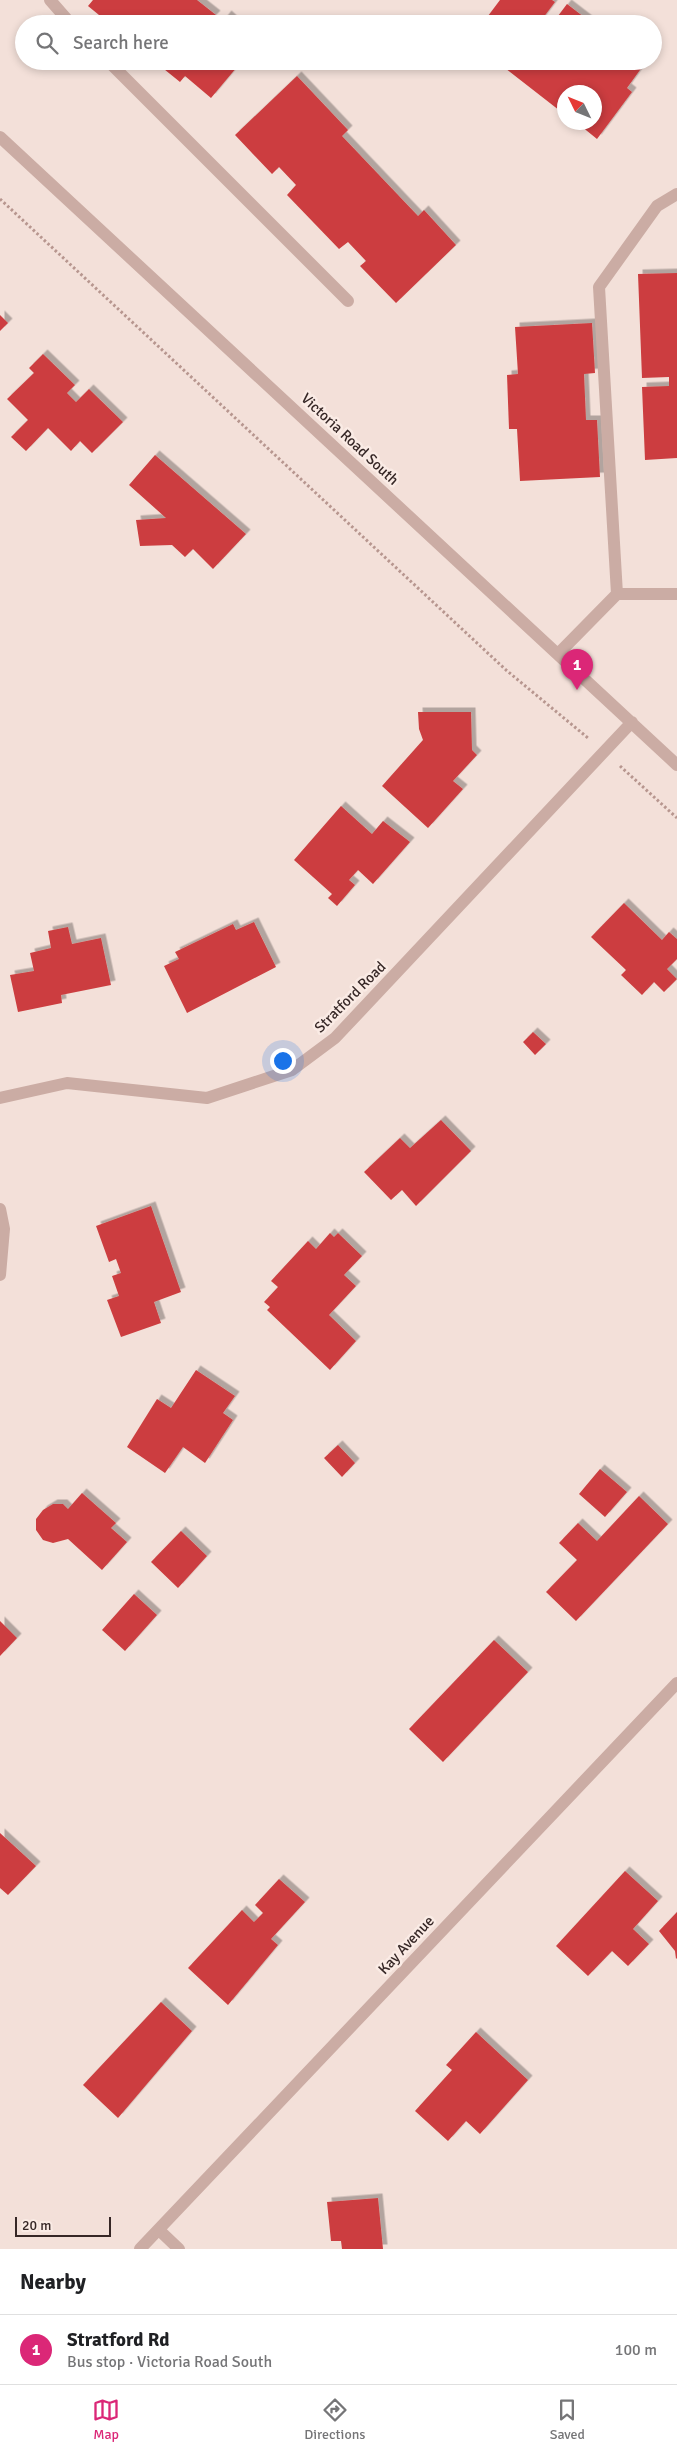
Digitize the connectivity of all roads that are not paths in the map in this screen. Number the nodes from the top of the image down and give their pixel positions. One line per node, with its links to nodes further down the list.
1 (50, 0): 2 (street)
2 (62, 15)
3 (117, 70): 6 (street)
4 (0, 137): 9 (street, Victoria Road South)
5 (677, 194): 7 (street)
6 (348, 301)
7 (617, 594): 8 (street); 9 (street)
8 (677, 594)
9 (558, 654): 10 (street, Victoria Road South)
10 (632, 722): 11 (street, Victoria Road South); 12 (street, Stratford Road)
11 (677, 765)
12 (0, 1098)
13 (0, 1209): 14 (street)
14 (0, 1275)
15 (677, 1683): 16 (street, Kay Avenue)
16 (158, 2230): 17 (street, Kay Avenue); 18 (street)
17 (140, 2249)
18 (178, 2249)

